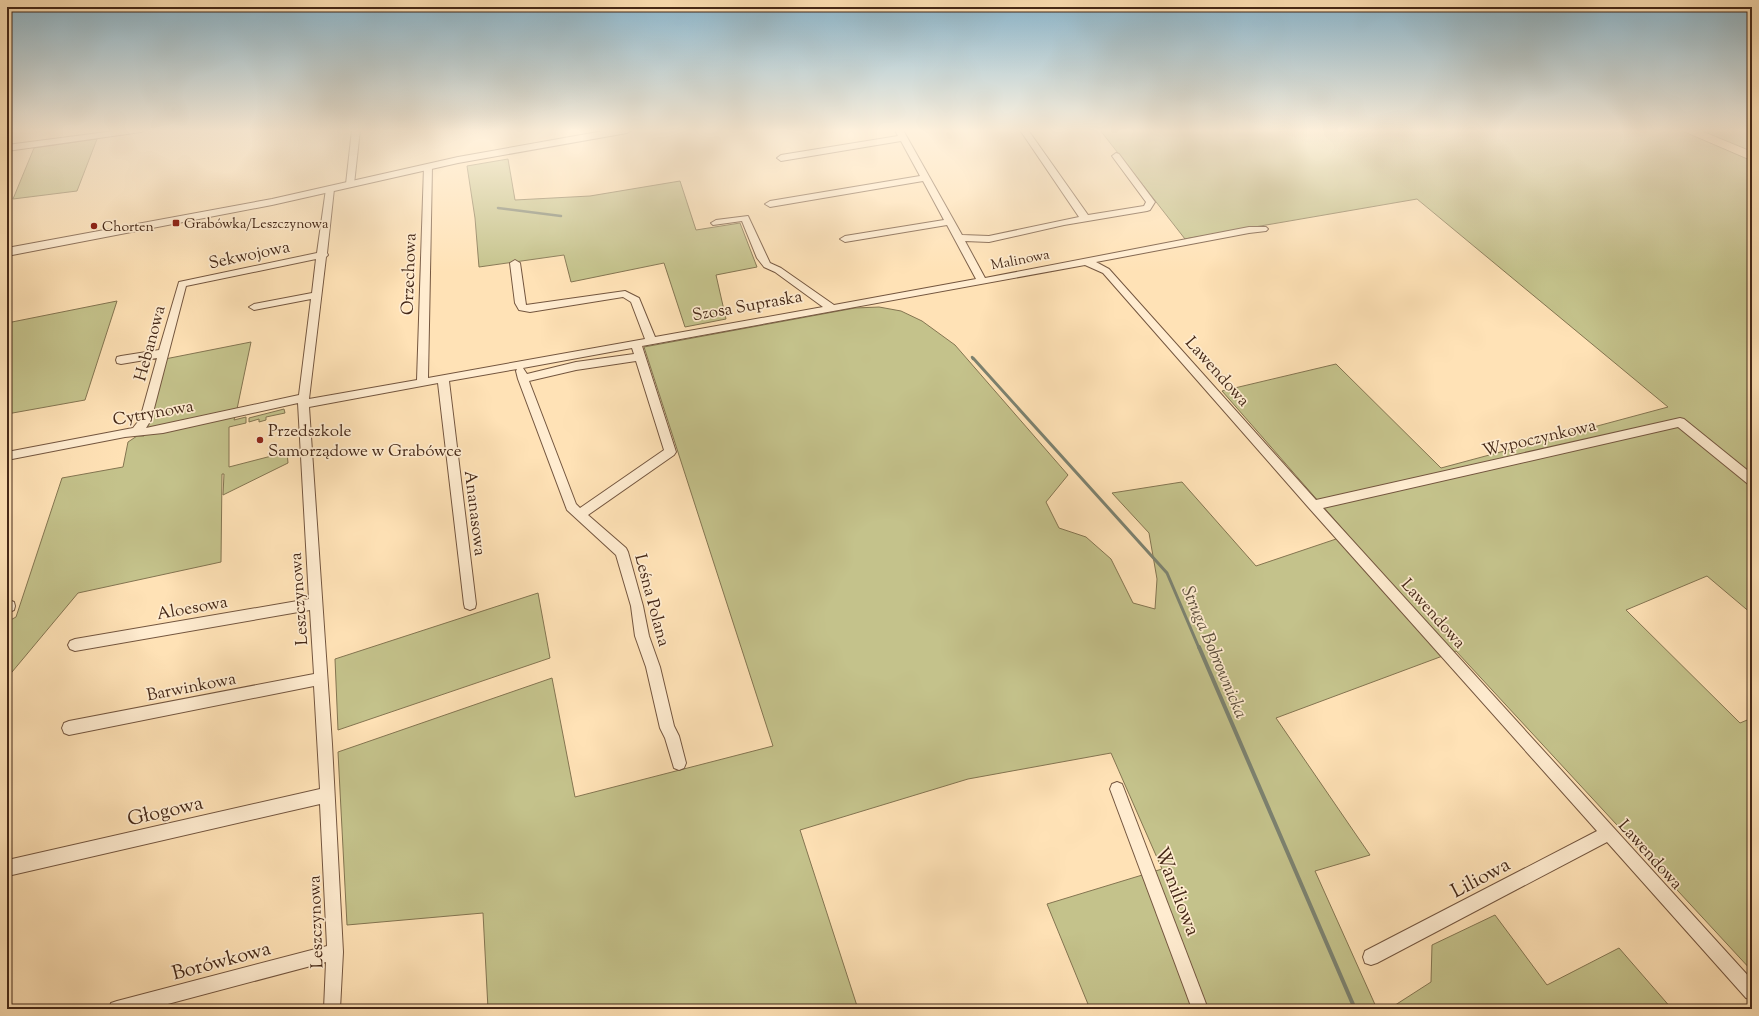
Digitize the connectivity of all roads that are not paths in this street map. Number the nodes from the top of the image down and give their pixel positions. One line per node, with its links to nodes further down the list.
1 (351, 177): 7 (street)
2 (379, 177): 7 (street)
3 (428, 177): 33 (street, Orzechowa)
4 (1057, 177): 10 (street)
5 (1133, 177): 10 (street)
6 (925, 178): 9 (street); 11 (street, Malinowa)
7 (350, 184): 8 (street)
8 (330, 189): 16 (street); 17 (street, Leszczynowa)
9 (770, 204)
10 (1085, 218): 14 (street)
11 (949, 222): 14 (street, Malinowa); 15 (street)
12 (716, 223): 24 (street)
13 (1263, 229): 18 (street, Malinowa)
14 (958, 238): 20 (street, Malinowa)
15 (845, 239)
16 (7, 252)
17 (323, 255): 21 (street, Sekwojowa); 22 (street, Leszczynowa)
18 (1087, 262): 20 (street, Malinowa); 38 (street, Lawendowa)
19 (515, 263): 25 (street)
20 (982, 281): 24 (street, Szosa Supraska)
21 (182, 284): 27 (street, Hebanowa)
22 (317, 295): 23 (street); 34 (street, Leszczynowa)
23 (254, 307)
24 (832, 308): 25 (street, Szosa Supraska)
25 (651, 340): 26 (street, Szosa Supraska)
26 (636, 343): 28 (street); 30 (street, Szosa Supraska)
27 (163, 353): 29 (street); 35 (street, Hebanowa)
28 (639, 357): 32 (street); 39 (street)
29 (121, 360)
30 (519, 364): 31 (street, Cytrynowa); 32 (street, Leśna Polana)
31 (443, 379): 33 (street, Cytrynowa); 41 (street, Ananasowa)
32 (523, 379): 39 (street, Leśna Polana)
33 (422, 383): 34 (street, Cytrynowa)
34 (303, 401): 35 (street, Cytrynowa); 40 (street, Leszczynowa)
35 (137, 432): 36 (street, Cytrynowa)
36 (7, 456)
37 (1752, 481): 38 (street, Wypoczynkowa)
38 (1313, 505): 48 (street, Lawendowa)
39 (580, 514): 45 (street, Leśna Polana)
40 (315, 604): 42 (street, Aloesowa); 43 (street, Leszczynowa)
41 (470, 604)
42 (76, 645)
43 (320, 679): 44 (street, Barwinkowa); 47 (street, Leszczynowa)
44 (69, 728)
45 (679, 762)
46 (1117, 789): 55 (street, Waniliowa)
47 (327, 794): 49 (street, Głogowa); 50 (street, Leszczynowa)
48 (1608, 832): 51 (street, Liliowa); 52 (street, Lawendowa)
49 (12, 867)
50 (335, 952): 53 (street, Borówkowa); 54 (street, Leszczynowa)
51 (1371, 957)
52 (1752, 992)
53 (117, 1009)
54 (332, 1009)
55 (1200, 1009)

